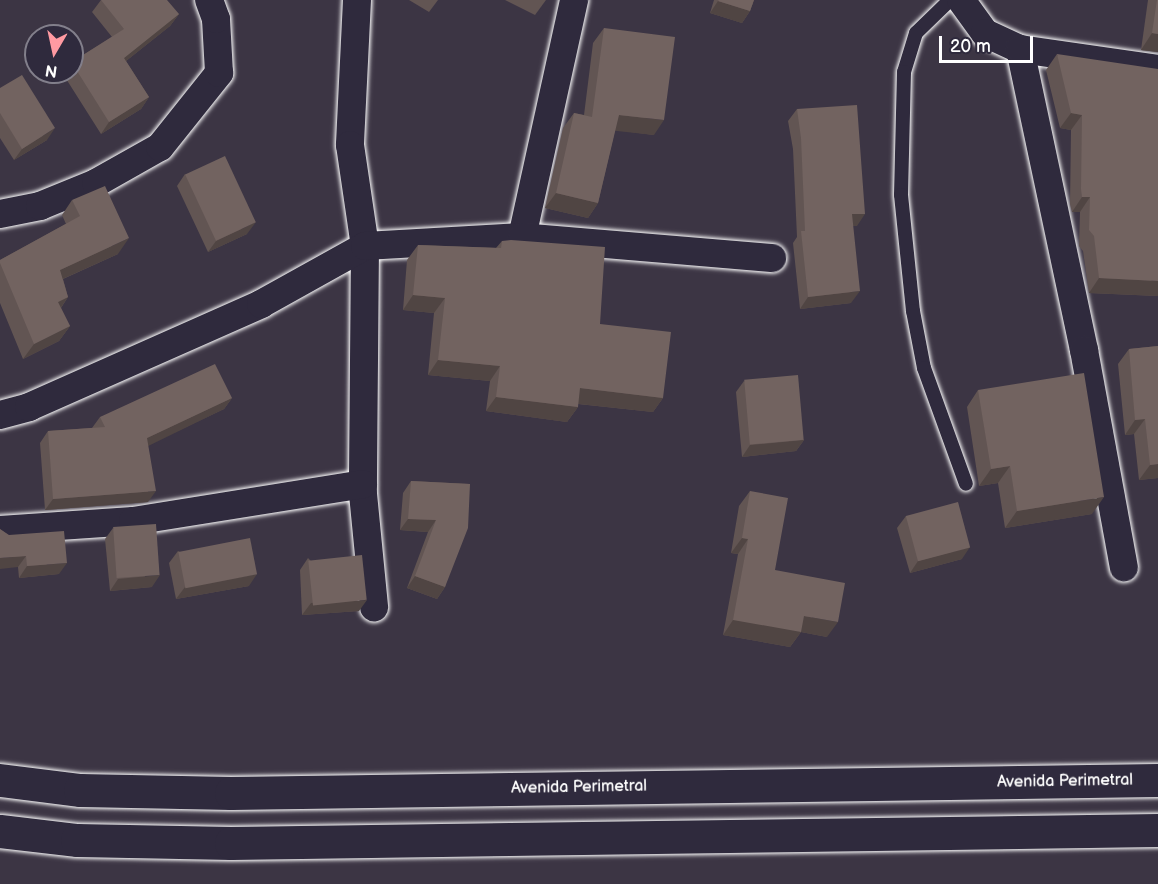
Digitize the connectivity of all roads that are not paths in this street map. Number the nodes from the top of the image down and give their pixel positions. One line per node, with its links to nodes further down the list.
1 (209, 0): 8 (street)
2 (357, 0): 10 (street)
3 (574, 0): 9 (street)
4 (950, 0): 14 (lane)
5 (961, 0): 6 (street)
6 (1020, 49): 7 (street); 16 (street)
7 (1158, 69)
8 (0, 214)
9 (522, 237): 10 (street); 11 (street)
10 (365, 246): 12 (street); 13 (street)
11 (772, 258)
12 (0, 415)
13 (363, 484): 15 (street); 17 (street)
14 (966, 484)
15 (0, 530)
16 (1124, 567)
17 (374, 607)
18 (0, 780): 19 (main road, Avenida Perimetral)
19 (1158, 780)
20 (1158, 830): 21 (main road)
21 (0, 831)

